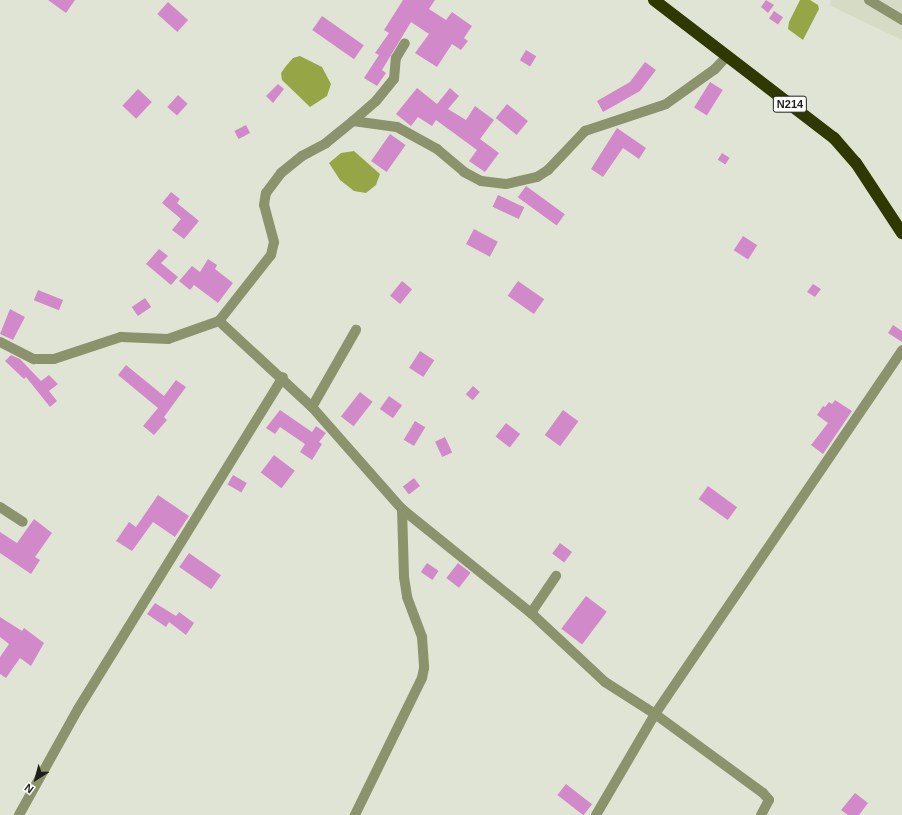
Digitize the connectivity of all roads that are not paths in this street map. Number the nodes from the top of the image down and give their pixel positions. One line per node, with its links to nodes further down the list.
1 (654, 0): 5 (highway, N214)
2 (869, 0): 3 (street)
3 (902, 20)
4 (405, 43): 6 (street)
5 (728, 56): 6 (street); 7 (highway, N214)
6 (353, 121): 8 (street)
7 (902, 232)
8 (219, 321): 10 (street); 12 (street)
9 (356, 330): 13 (street)
10 (0, 342)
11 (902, 350): 19 (street)
12 (283, 377): 13 (street); 20 (street)
13 (312, 407): 15 (street)
14 (0, 507): 16 (street)
15 (402, 509): 18 (street); 21 (street)
16 (23, 522)
17 (556, 576): 18 (street)
18 (531, 613): 19 (street)
19 (654, 714): 22 (street); 23 (street)
20 (19, 815)
21 (355, 815)
22 (596, 815)
23 (762, 815)

